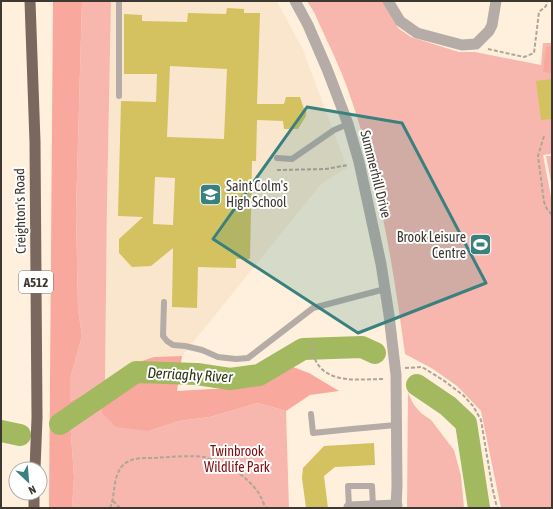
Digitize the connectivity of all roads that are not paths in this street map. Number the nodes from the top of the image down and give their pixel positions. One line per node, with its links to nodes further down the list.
1 (30, 1): 13 (highway, Creighton's Road / A512)
2 (119, 1): 6 (lane)
3 (295, 1): 7 (street, Summerhill Drive)
4 (388, 1): 5 (street)
5 (496, 1)
6 (119, 96)
7 (348, 124): 8 (lane); 9 (street, Summerhill Drive)
8 (277, 158)
9 (385, 289): 10 (lane); 12 (street, Summerhill Drive)
10 (164, 302)
11 (310, 414): 12 (lane)
12 (396, 425): 15 (street, Summerhill Drive)
13 (35, 461)
14 (373, 506): 15 (street); 16 (street); 16 (lane)
15 (396, 507)
16 (349, 508)

